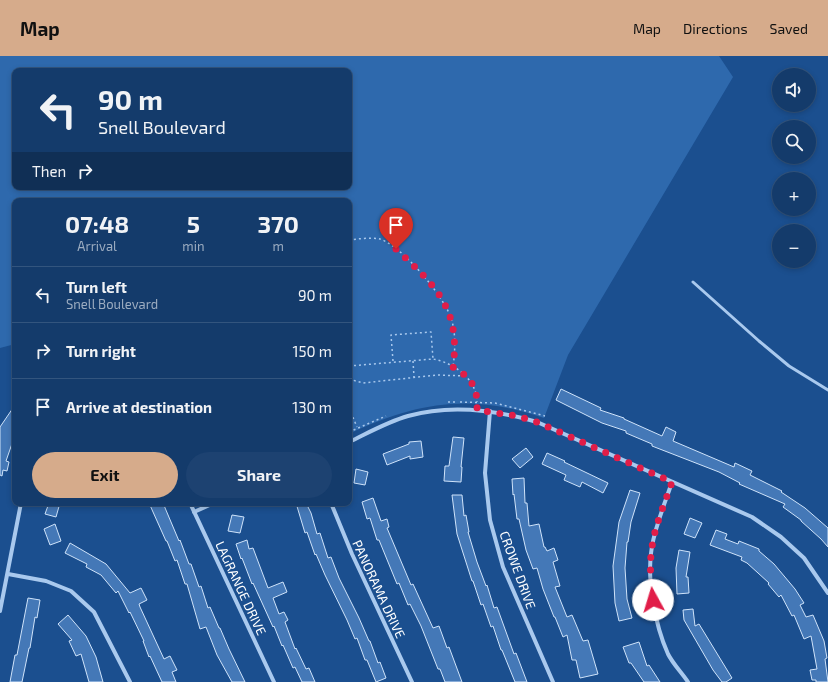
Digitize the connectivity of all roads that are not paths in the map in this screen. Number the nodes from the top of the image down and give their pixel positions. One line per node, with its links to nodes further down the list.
1 (693, 282): 2 (lane)
2 (828, 390)
3 (490, 411): 4 (street); 5 (street); 17 (street, CROWE DRIVE)
4 (352, 440)
5 (672, 482): 12 (street); 18 (street)
6 (20, 506): 11 (street)
7 (191, 506): 10 (street, LAGRANGE DRIVE)
8 (207, 506): 10 (street)
9 (332, 506): 16 (street, PANORAMA DRIVE)
10 (194, 512): 15 (street, LAGRANGE DRIVE)
11 (8, 574): 13 (street); 14 (street)
12 (828, 594)
13 (0, 611)
14 (130, 682)
15 (274, 682)
16 (412, 682)
17 (553, 682)
18 (688, 682)

